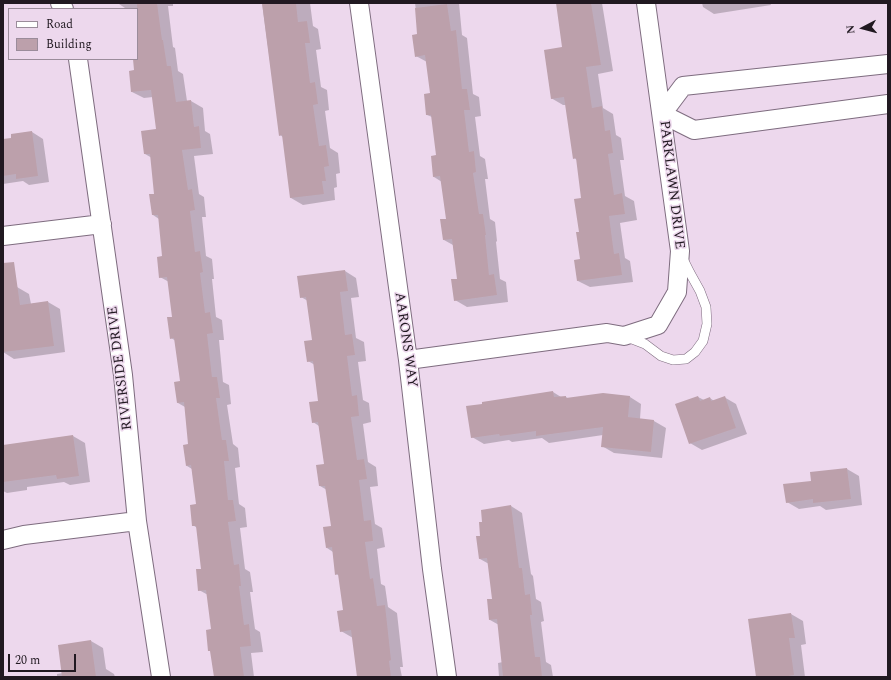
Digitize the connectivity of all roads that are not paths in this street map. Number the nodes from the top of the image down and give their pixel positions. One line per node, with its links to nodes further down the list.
1 (359, 3): 11 (street, AARONS WAY)
2 (646, 3): 6 (street, PARKLAWN DRIVE)
3 (78, 60): 7 (street, RIVERSIDE DRIVE)
4 (888, 64): 6 (street)
5 (888, 104): 6 (street)
6 (662, 114): 9 (street, PARKLAWN DRIVE)
7 (102, 224): 8 (street); 12 (street, RIVERSIDE DRIVE)
8 (3, 236)
9 (680, 251): 10 (street, PARKLAWN DRIVE); 10 (lane)
10 (624, 336): 11 (street, PARKLAWN DRIVE)
11 (408, 360): 15 (street, AARONS WAY)
12 (137, 521): 13 (street); 14 (street, RIVERSIDE DRIVE)
13 (3, 540)
14 (161, 677)
15 (447, 677)

